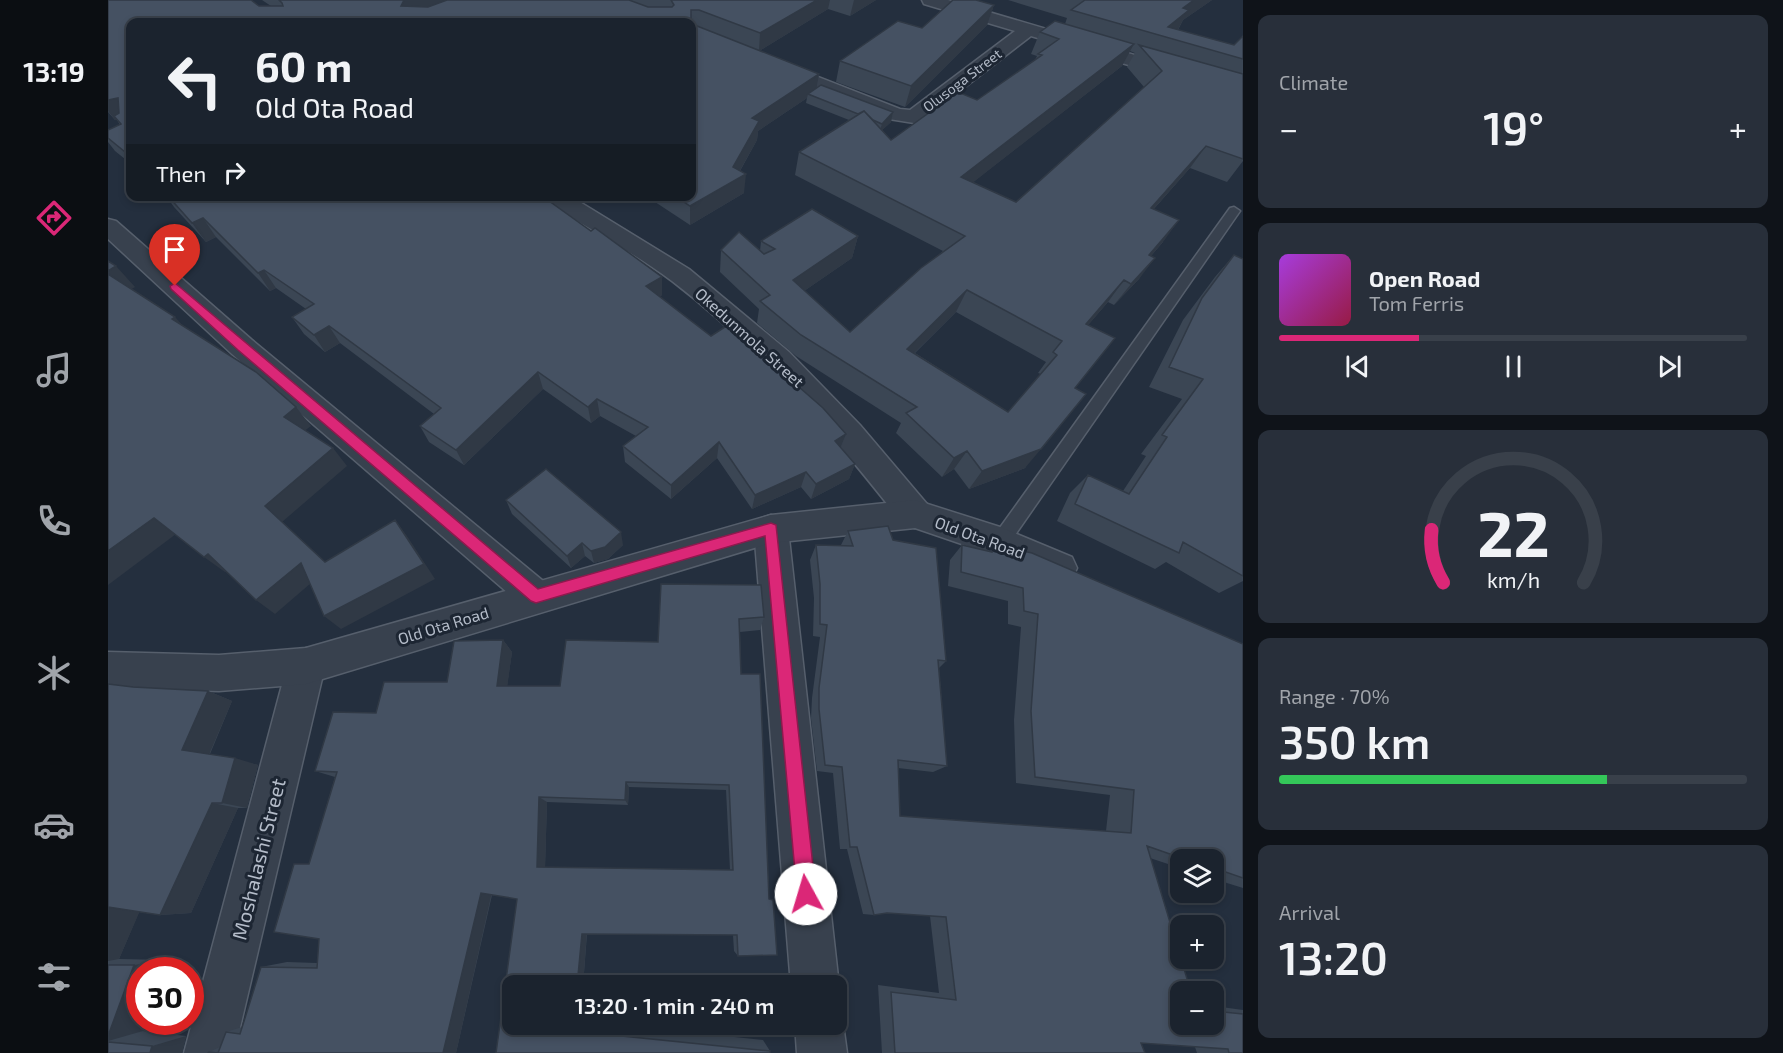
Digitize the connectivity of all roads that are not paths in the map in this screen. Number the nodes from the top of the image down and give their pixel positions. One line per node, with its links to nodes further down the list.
1 (930, 0): 2 (street)
2 (1028, 29): 3 (street, Olusoga Street); 4 (street)
3 (696, 36)
4 (1243, 93)
5 (561, 201): 8 (street, Okedunmola Street)
6 (1234, 211): 10 (lane)
7 (108, 226): 12 (street)
8 (915, 514): 9 (street, Old Ota Road); 10 (street, Old Ota Road)
9 (771, 529): 12 (street, Old Ota Road); 15 (street)
10 (1000, 542): 11 (street, Old Ota Road)
11 (1084, 578)
12 (536, 596): 13 (street, Old Ota Road)
13 (306, 666): 14 (street, Old Ota Road); 17 (street, Moshalashi Street)
14 (108, 670)
15 (814, 975)
16 (820, 1035): 18 (street)
17 (209, 1053)
18 (822, 1053)

